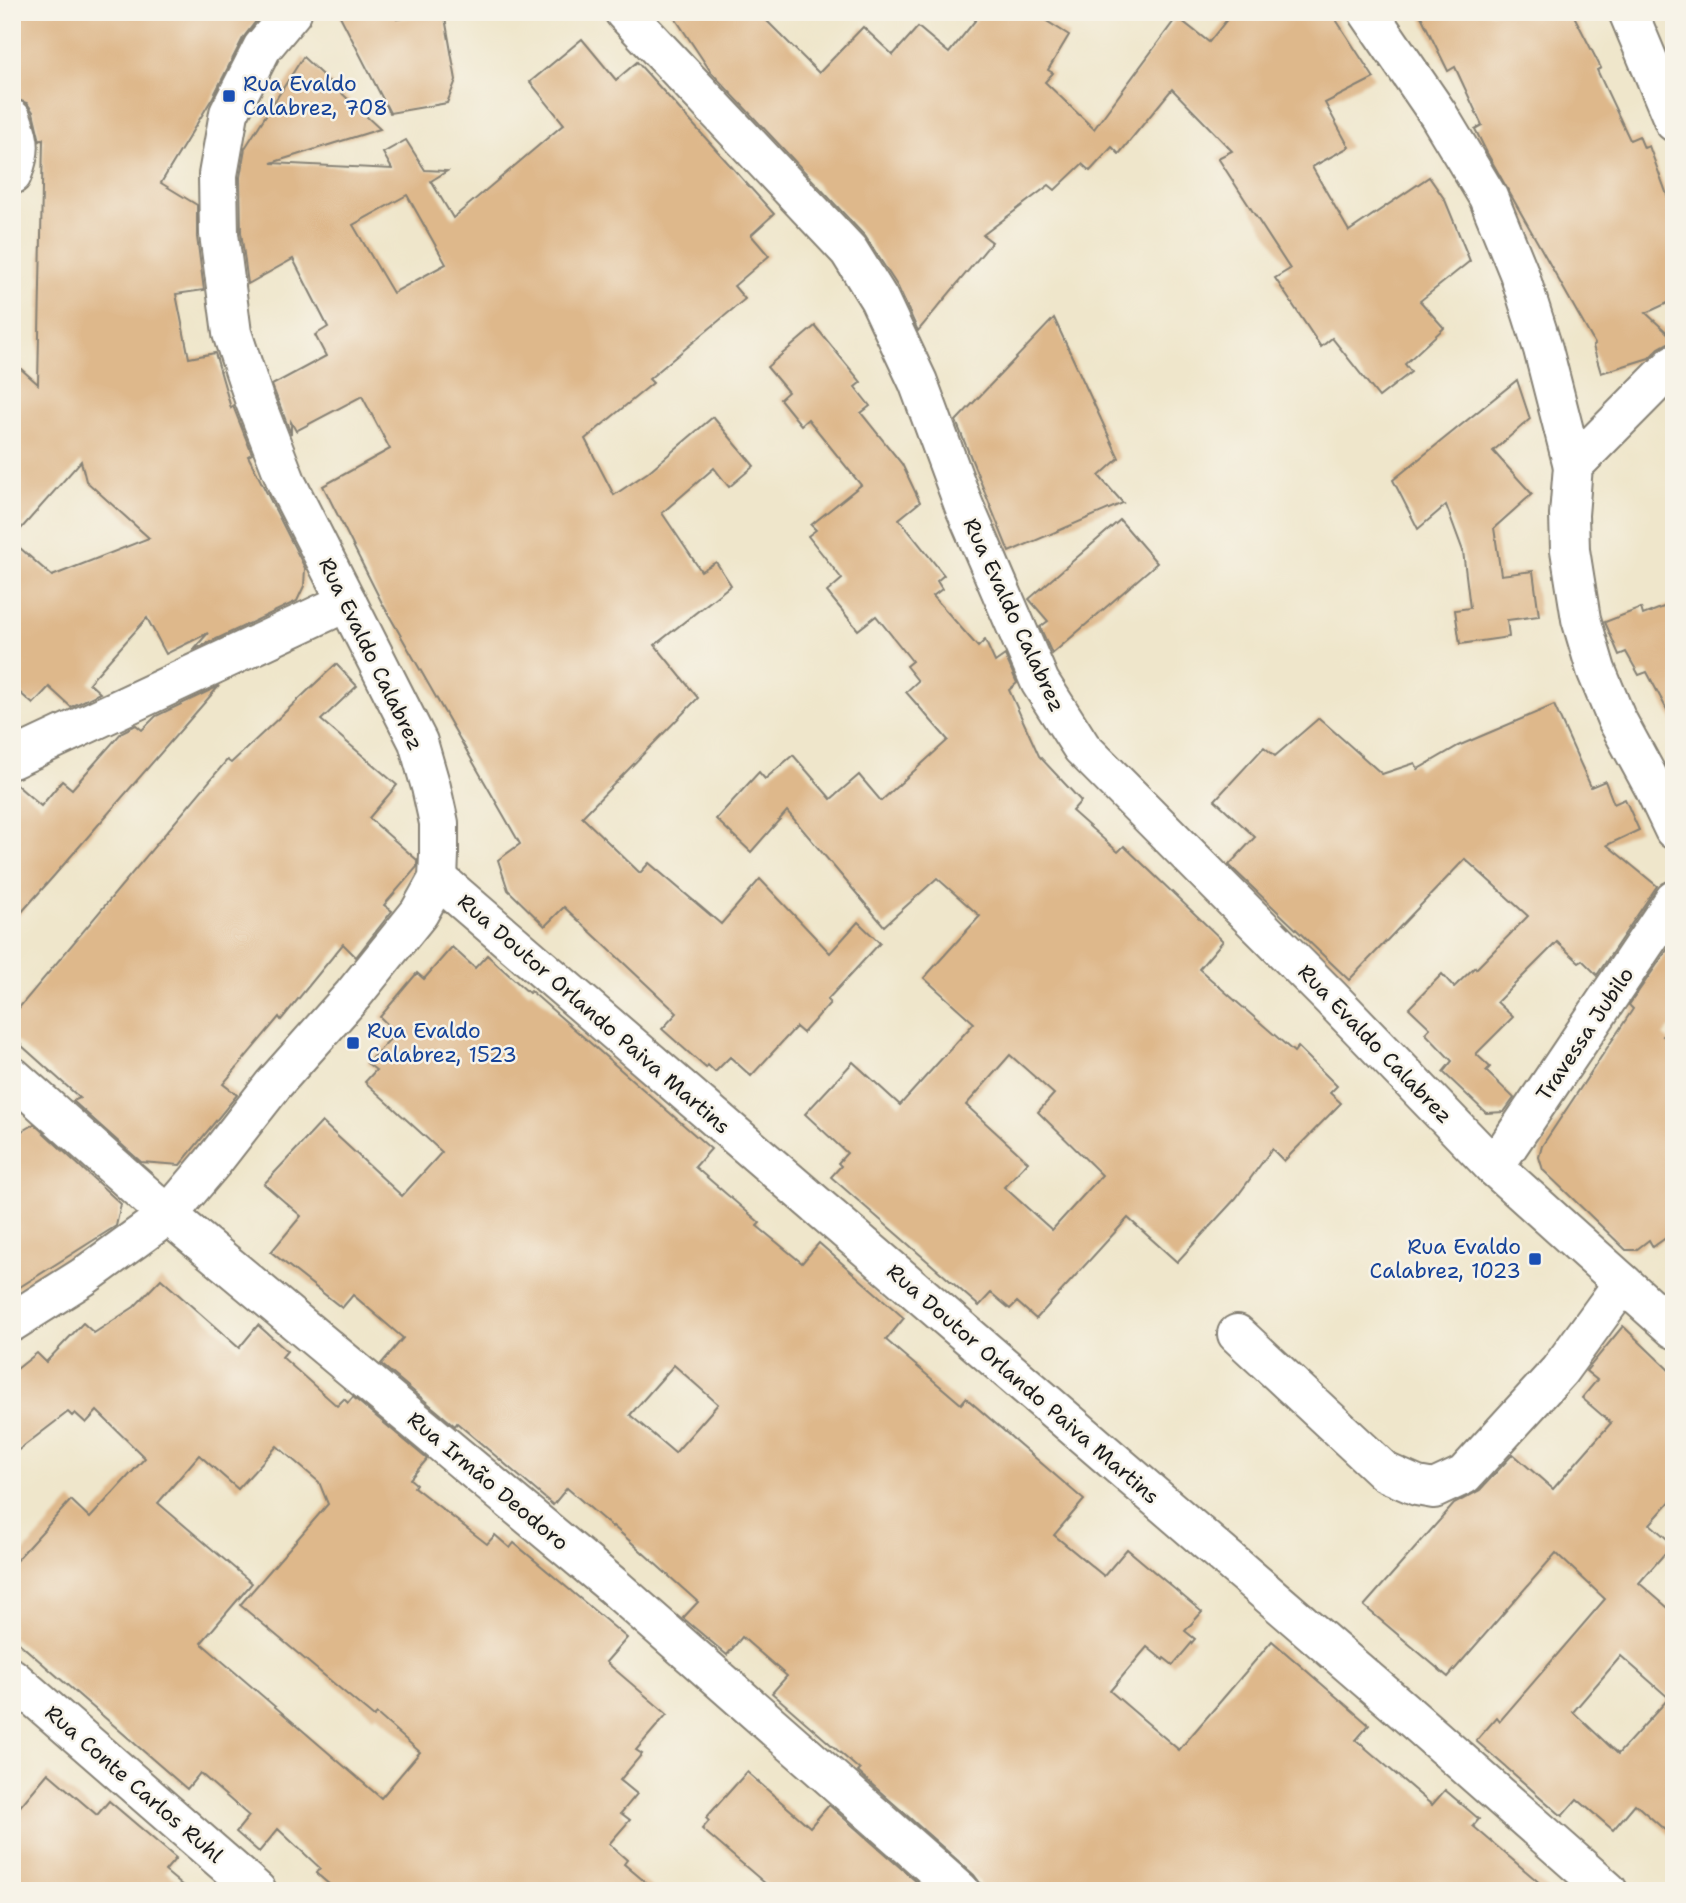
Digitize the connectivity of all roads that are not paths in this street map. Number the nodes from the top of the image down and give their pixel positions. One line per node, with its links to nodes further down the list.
1 (292, 12): 10 (street, Rua Evaldo Calabrez)
2 (1368, 12): 9 (street)
3 (1628, 12): 6 (street)
4 (639, 19): 16 (street, Rua Evaldo Calabrez)
5 (12, 119): 7 (street)
6 (1674, 122)
7 (12, 174)
8 (1674, 364): 9 (street)
9 (1573, 466): 12 (street)
10 (347, 602): 11 (street); 13 (street, Rua Evaldo Calabrez)
11 (12, 759)
12 (1674, 830)
13 (438, 879): 17 (street, Rua Evaldo Calabrez); 25 (street, Rua Doutor Orlando Paiva Martins)
14 (1674, 900): 16 (street, Travessa Jubilo)
15 (12, 1076): 17 (street, Rua Irmão Deodoro)
16 (1494, 1167): 18 (street, Rua Evaldo Calabrez)
17 (168, 1214): 19 (street, Rua Evaldo Calabrez); 24 (street, Rua Irmão Deodoro)
18 (1623, 1283): 20 (street, Rua Evaldo Calabrez); 21 (street)
19 (12, 1322)
20 (1674, 1329)
21 (1237, 1334)
22 (12, 1678): 23 (street, Rua Conte Carlos Ruhl)
23 (257, 1891)
24 (960, 1891)
25 (1608, 1891)

